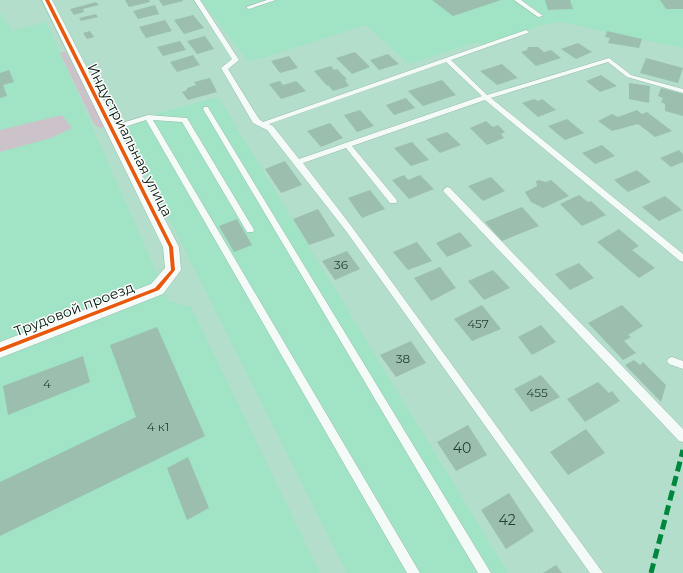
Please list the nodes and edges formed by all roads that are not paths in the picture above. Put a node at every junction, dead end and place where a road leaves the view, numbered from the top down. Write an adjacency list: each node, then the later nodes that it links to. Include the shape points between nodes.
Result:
1 (47, 0): 14 (street, Индустриальная улица)
2 (197, 0): 13 (lane, via 236,60 224,68 256,121)
3 (273, 0): 5 (lane)
4 (517, 0): 6 (lane)
5 (249, 6)
6 (540, 16)
7 (526, 32): 8 (lane)
8 (447, 60): 10 (lane); 13 (lane)
9 (683, 91): 10 (lane, via 629,76 609,60)
10 (486, 97): 15 (lane); 20 (lane)
11 (206, 109): 27 (lane)
12 (148, 117): 14 (lane); 19 (lane, via 184,120); 26 (lane)
13 (263, 124): 16 (lane, via 270,128)
14 (112, 129): 21 (street, Индустриальная улица, via 171,247 173,270)
15 (348, 146): 16 (lane); 18 (lane)
16 (298, 162): 28 (lane)
17 (447, 190): 25 (lane)
18 (393, 201)
19 (250, 230)
20 (683, 259)
21 (157, 290): 22 (street, Трудовой проезд)
22 (0, 350)
23 (672, 361): 24 (lane)
24 (683, 365)
25 (683, 437)
26 (414, 573)
27 (485, 573)
28 (597, 573)

